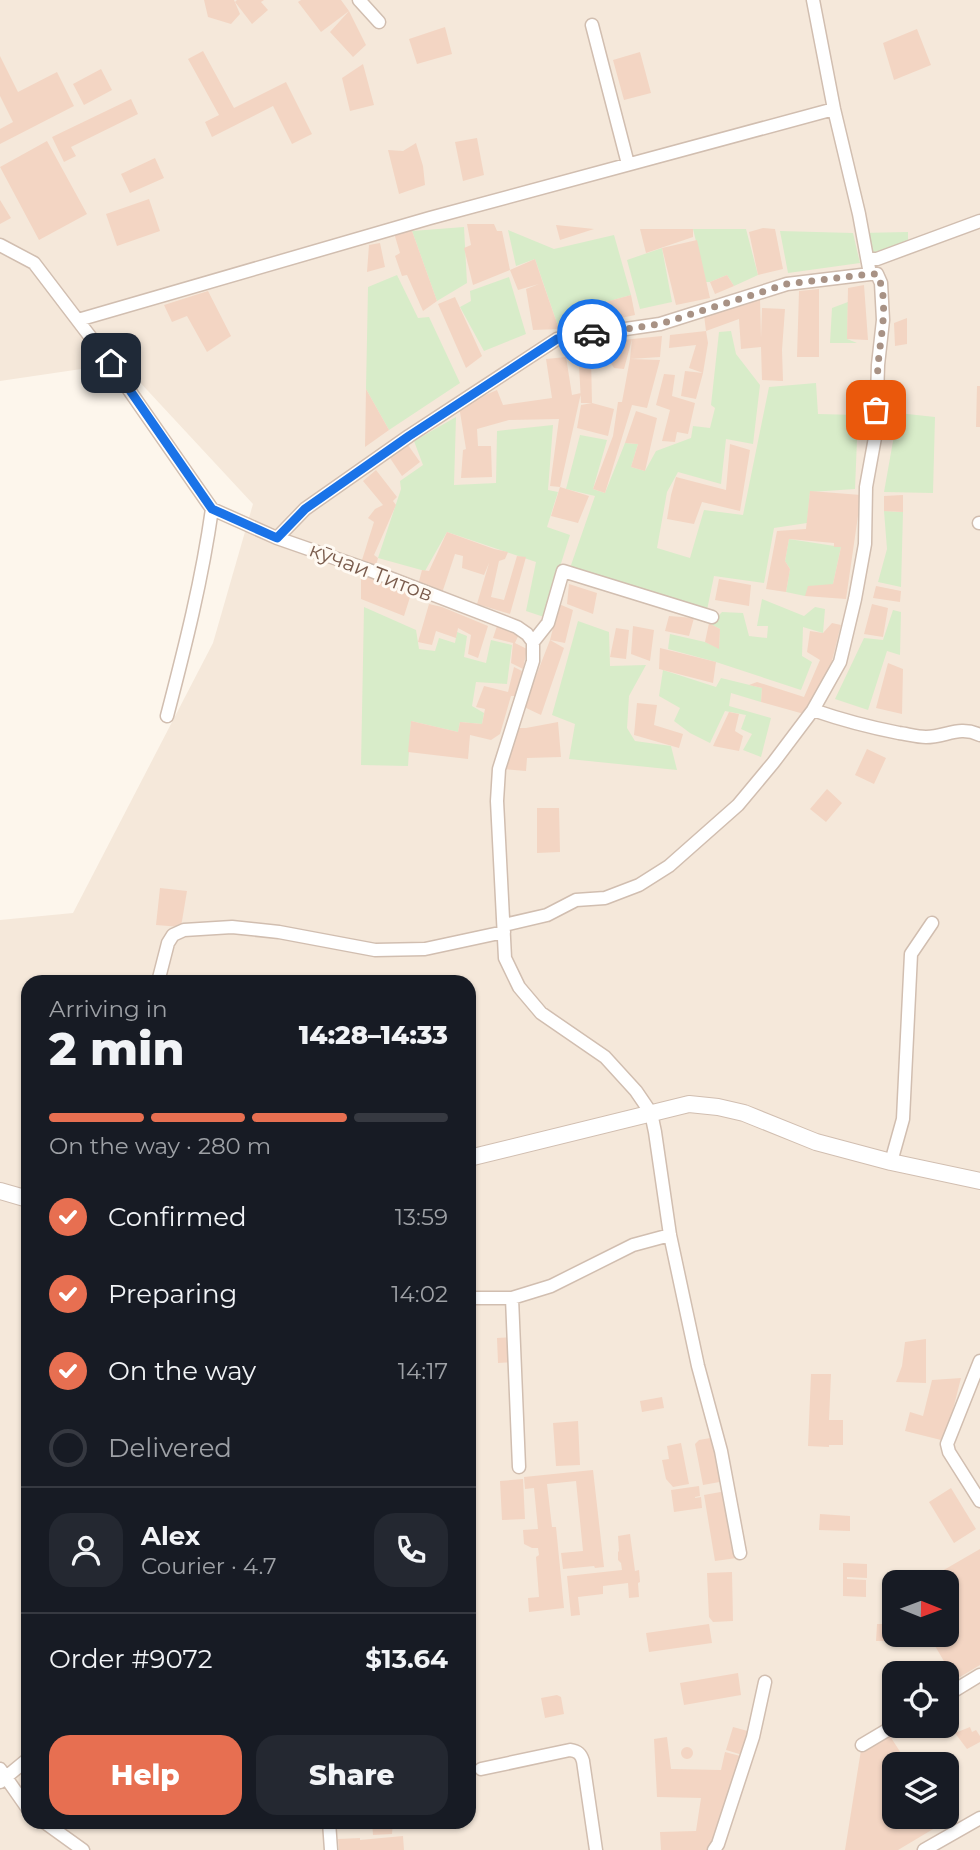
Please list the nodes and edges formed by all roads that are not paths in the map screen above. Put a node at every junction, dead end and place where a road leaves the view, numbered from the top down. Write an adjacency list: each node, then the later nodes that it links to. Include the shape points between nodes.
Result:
1 (359, 0): 3 (street)
2 (815, 1): 5 (street)
3 (379, 22)
4 (592, 25): 6 (street)
5 (834, 109): 6 (street); 9 (street)
6 (628, 164): 11 (street)
7 (980, 221): 9 (street)
8 (0, 245): 11 (street, via 34,263)
9 (868, 259): 10 (street)
10 (870, 274): 13 (street, via 787,284 660,324 557,339 305,509); 16 (street, via 877,274 881,283 883,320 864,544 840,662)
11 (78, 320): 12 (street)
12 (212, 509): 13 (street, кӯчаи Титов); 17 (street, via 193,614)
13 (277, 538): 15 (street, кӯчаи Титов, via 517,627)
14 (712, 617): 15 (street, via 563,571 548,623)
15 (533, 642): 20 (street, via 533,661 499,769)
16 (813, 710): 18 (street, via 862,727 924,737 954,730); 20 (street, via 738,805 668,866 639,886 606,898 576,901)
17 (167, 716)
18 (980, 735)
19 (932, 923): 24 (street, via 911,954 902,1119)
20 (504, 929): 21 (street, via 425,949 375,950 267,930 184,930 168,943); 22 (street, via 505,958 519,987 541,1013 606,1057)
21 (160, 975)
22 (651, 1113): 23 (street); 24 (street, via 689,1104 718,1107 816,1142); 28 (street)
23 (476, 1156)
24 (891, 1162): 25 (street)
25 (980, 1181)
26 (0, 1191): 27 (street)
27 (21, 1197)
28 (670, 1235): 30 (street, via 633,1245 551,1286); 34 (street)
29 (476, 1298): 30 (street)
30 (512, 1298): 32 (street)
31 (980, 1361): 33 (street, via 947,1444)
32 (519, 1467)
33 (980, 1501)
34 (740, 1553)
35 (980, 1675): 37 (street)
36 (765, 1682): 50 (street, via 753,1737)
37 (959, 1688)
38 (882, 1733): 39 (street)
39 (862, 1745)
40 (21, 1764): 42 (street)
41 (481, 1769): 49 (street, via 576,1751 583,1761)
42 (2, 1776): 43 (street)
43 (21, 1799)
44 (980, 1818): 51 (street)
45 (54, 1829): 47 (street)
46 (330, 1829): 48 (street)
47 (83, 1850)
48 (331, 1850)
49 (596, 1850)
50 (714, 1850)
51 (924, 1850)

